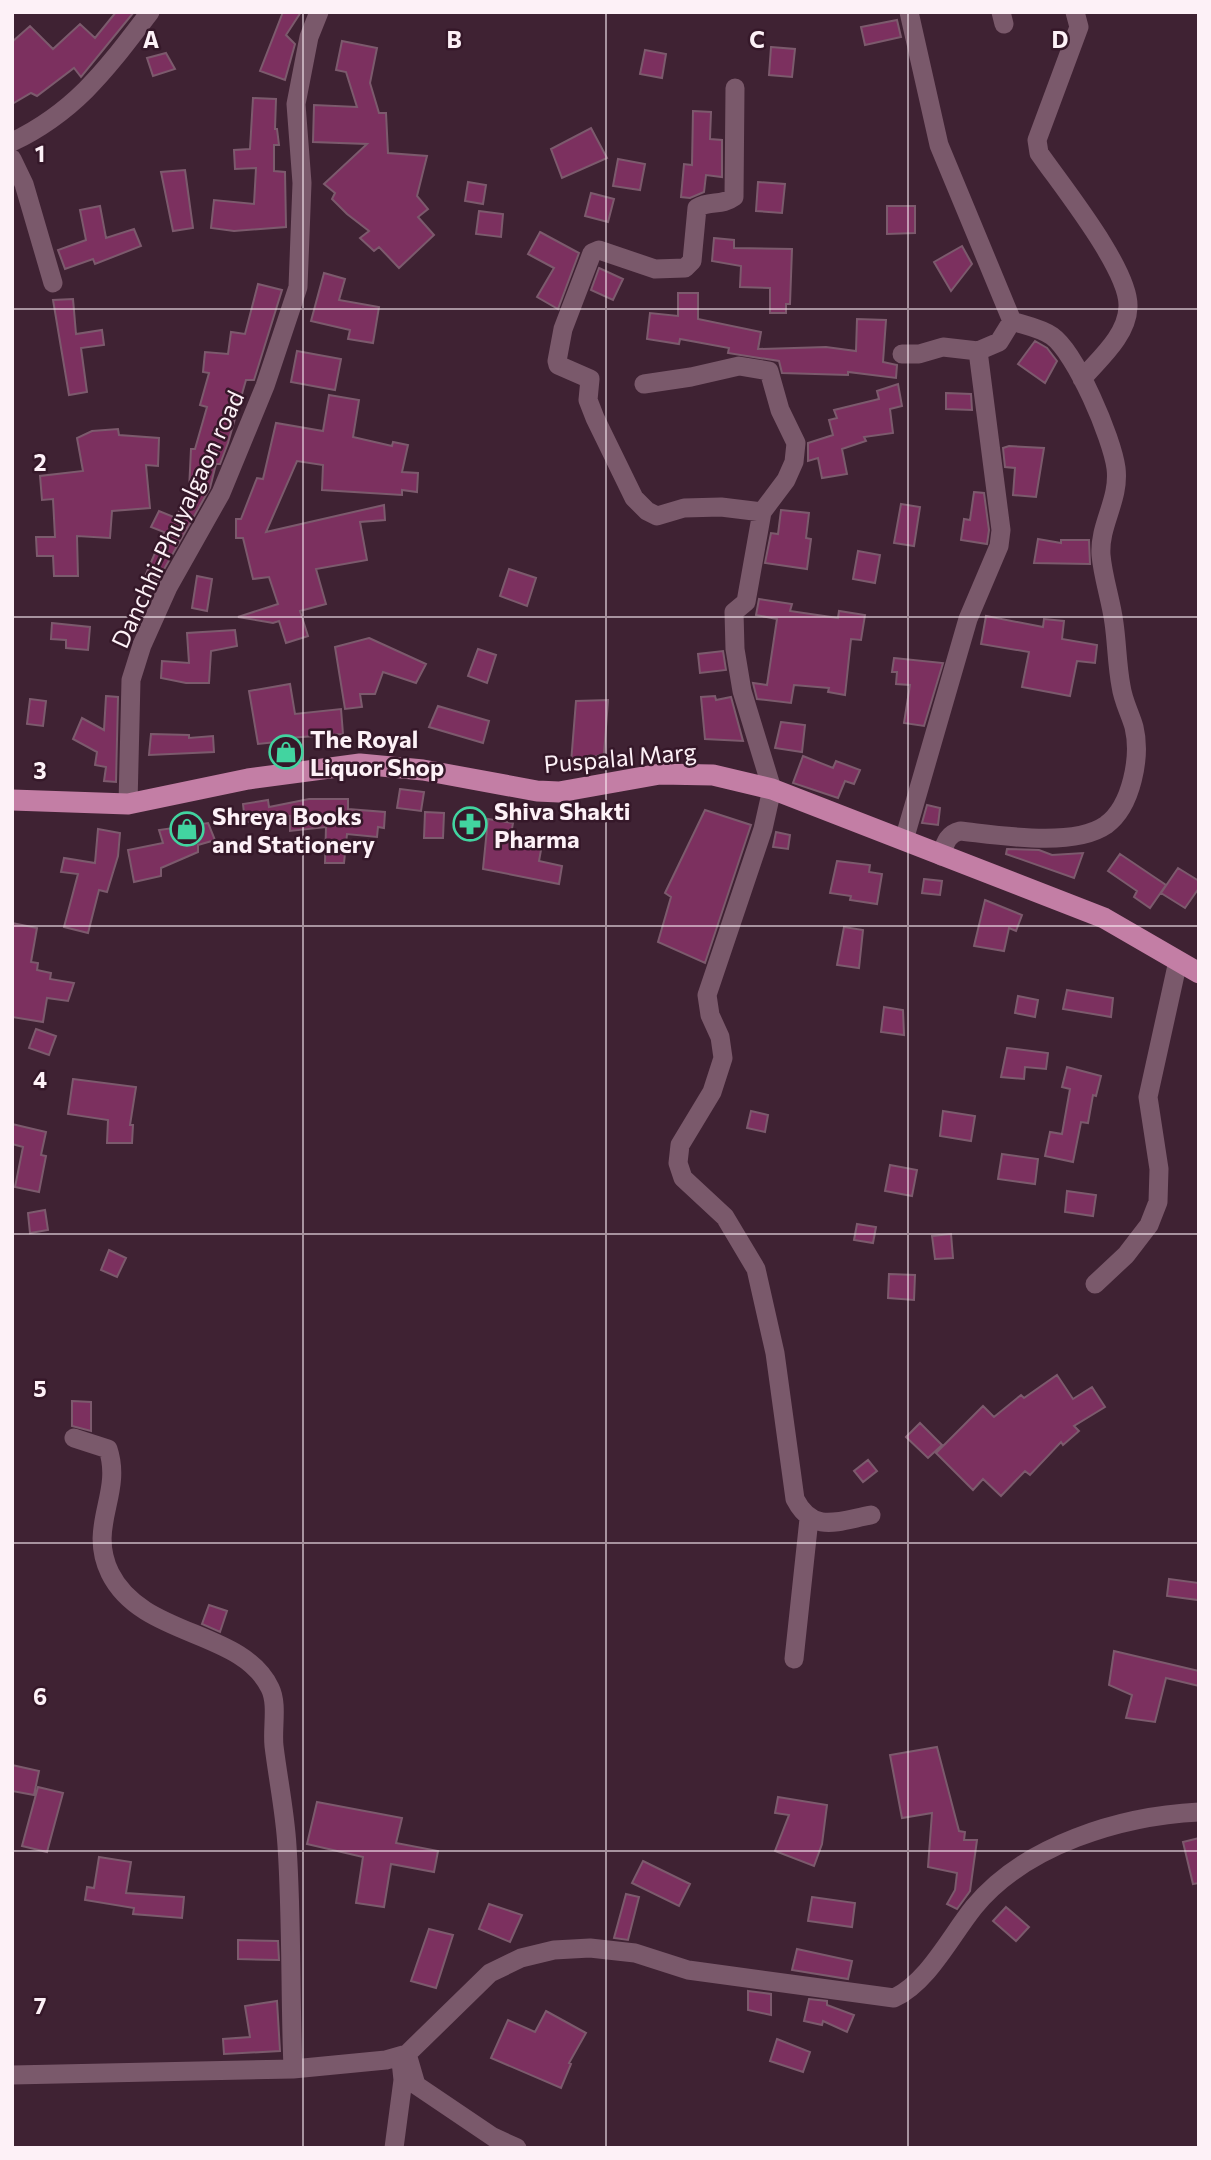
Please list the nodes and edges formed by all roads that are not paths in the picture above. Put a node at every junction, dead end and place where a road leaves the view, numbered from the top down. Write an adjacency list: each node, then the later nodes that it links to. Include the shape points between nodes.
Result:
1 (150, 12): 6 (street, via 78,100)
2 (319, 12): 17 (street, Danchhi-Phuyalgaon road, via 309,37 296,104 302,183 298,287 265,386 221,494 168,587 142,645 131,680)
3 (909, 12): 9 (street, via 939,145)
4 (1075, 12): 12 (street, via 1079,27 1037,140 1039,153 1120,274 1128,307 1119,337)
5 (735, 88): 14 (street, via 734,197 697,208 692,261 684,268 655,269 599,250 592,253 563,329 557,361 590,379 588,400 595,418 635,498 647,511 657,516 684,508)
6 (12, 142)
7 (12, 159): 8 (street)
8 (54, 283)
9 (1012, 321): 10 (street, via 999,342); 12 (street, via 1051,335)
10 (978, 351): 11 (street, via 943,347); 18 (street, via 1001,530 999,546 968,619)
11 (902, 354)
12 (1082, 379): 19 (street, via 1116,468 1114,502 1102,527 1101,556 1123,699 1134,726 1133,773 1118,813 1094,831 1056,838 960,831 946,840)
13 (644, 384): 14 (street, via 739,366 769,371 796,443 786,480)
14 (762, 512): 15 (street, via 746,601 734,612 735,649 742,691)
15 (772, 789): 17 (main road, Puspalal Marg, via 735,778 691,773 559,792 537,791 360,764 248,779); 18 (main road, Puspalal Marg); 25 (street, via 707,995 723,1049 722,1068 680,1145 677,1163 684,1178 725,1217 756,1269 775,1353 795,1499)
16 (12, 800): 17 (main road, Puspalal Marg)
17 (128, 804)
18 (904, 840): 19 (main road, Puspalal Marg)
19 (941, 856): 20 (main road, Puspalal Marg, via 1104,918)
20 (1178, 961): 21 (main road, Puspalal Marg); 22 (street, via 1148,1097 1160,1177 1158,1202 1149,1225 1126,1255)
21 (1199, 973)
22 (1095, 1284)
23 (74, 1438): 29 (street, via 108,1449 113,1462 100,1542 120,1589 181,1631 234,1650 251,1662 272,1692 272,1736 287,1847)
24 (871, 1515): 25 (street, via 828,1522)
25 (809, 1519): 26 (street)
26 (794, 1659)
27 (1198, 1807): 28 (street, via 1110,1827 1015,1867 976,1905 910,1990 894,1998 688,1970 635,1953 554,1950 521,1958 490,1973)
28 (404, 2055): 29 (street); 31 (street); 32 (street, via 416,2085)
29 (293, 2069): 30 (street)
30 (12, 2076)
31 (394, 2148)
32 (517, 2148)

